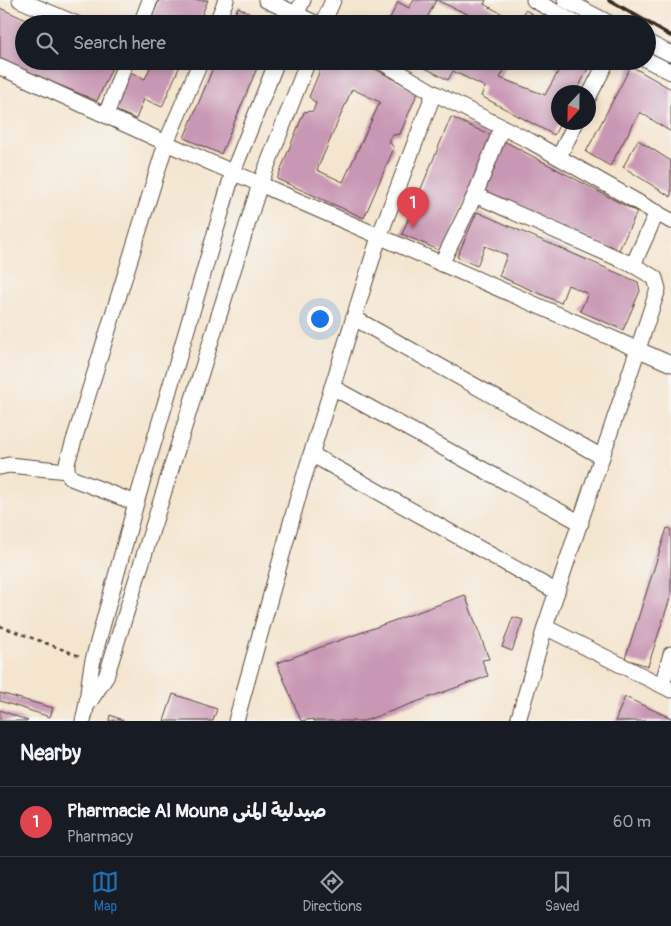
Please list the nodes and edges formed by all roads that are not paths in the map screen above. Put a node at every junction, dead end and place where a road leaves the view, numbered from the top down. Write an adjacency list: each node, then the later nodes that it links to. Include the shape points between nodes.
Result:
1 (20, 0): 9 (street)
2 (150, 0): 10 (street)
3 (226, 0): 11 (street)
4 (266, 0): 8 (street)
5 (334, 0): 12 (street)
6 (534, 0): 13 (street)
7 (565, 0): 14 (street)
8 (297, 12)
9 (56, 15)
10 (144, 15)
11 (220, 15)
12 (327, 15)
13 (561, 15)
14 (594, 15)
15 (656, 46): 16 (street)
16 (671, 54)
17 (656, 64): 25 (street)
18 (0, 67): 28 (street)
19 (123, 70): 28 (street)
20 (197, 70): 31 (street)
21 (273, 70): 33 (street)
22 (304, 70): 34 (street)
23 (395, 70): 27 (street)
24 (603, 70): 26 (street)
25 (671, 72)
26 (595, 85)
27 (434, 93): 29 (street); 38 (street)
28 (106, 115): 31 (street)
29 (502, 127): 32 (street); 35 (street)
30 (572, 130): 32 (street)
31 (166, 143): 33 (street); 48 (street)
32 (558, 157): 36 (street)
33 (232, 172): 34 (street); 49 (street)
34 (260, 184): 38 (street); 55 (street, via 106,677)
35 (475, 195): 39 (street); 40 (street)
36 (657, 212): 37 (street); 40 (street)
37 (671, 222)
38 (379, 237): 39 (street); 41 (street)
39 (442, 264): 42 (street)
40 (633, 265): 42 (street, via 655,278 658,289)
41 (354, 318): 44 (street); 46 (street)
42 (637, 348): 43 (street); 46 (street)
43 (671, 364)
44 (332, 387): 45 (street); 50 (street)
45 (312, 454): 51 (street); 57 (street)
46 (602, 457): 50 (street)
47 (0, 467): 48 (street, via 9,465)
48 (66, 471): 49 (street, via 78,482)
49 (136, 503): 55 (street, via 93,660 88,681)
50 (581, 524): 51 (street)
51 (557, 592): 52 (street)
52 (545, 627): 54 (street); 58 (street)
53 (671, 654): 54 (street)
54 (667, 687)
55 (88, 704): 56 (street)
56 (83, 721)
57 (236, 721)
58 (518, 721)

